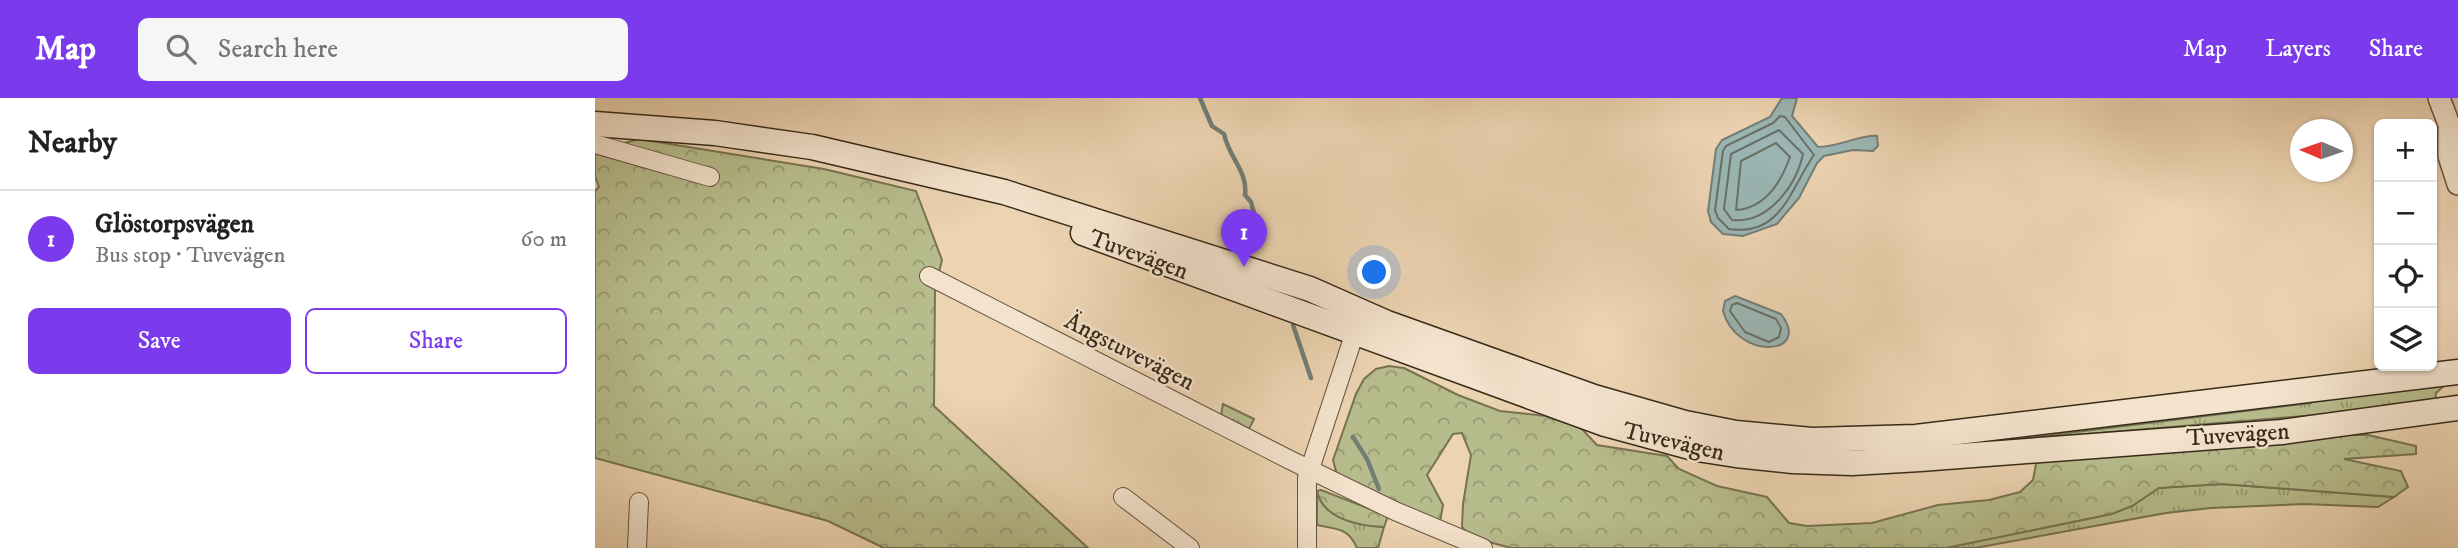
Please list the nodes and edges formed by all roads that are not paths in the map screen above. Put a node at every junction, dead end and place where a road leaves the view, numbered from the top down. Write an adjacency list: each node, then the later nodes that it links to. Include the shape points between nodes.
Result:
1 (2439, 98): 3 (street)
2 (595, 124): 8 (main road, Tuvevägen, via 812,146 932,176)
3 (2453, 137): 6 (street, via 2449,156)
4 (595, 144): 5 (street)
5 (710, 177)
6 (2458, 184)
7 (929, 276): 11 (street, Ängstuvevägen)
8 (1358, 323): 9 (main road, Tuvevägen, via 1635,411 1736,433 1812,440 1916,437); 10 (main road, Tuvevägen, via 1605,424 1697,449 1793,461 1920,459 2282,432); 11 (street)
9 (2458, 372)
10 (2458, 408)
11 (1309, 469): 16 (street); 17 (street, Ängstuvevägen)
12 (1123, 497): 15 (street)
13 (639, 502): 14 (street)
14 (636, 548)
15 (1190, 548)
16 (1307, 548)
17 (1483, 548)

